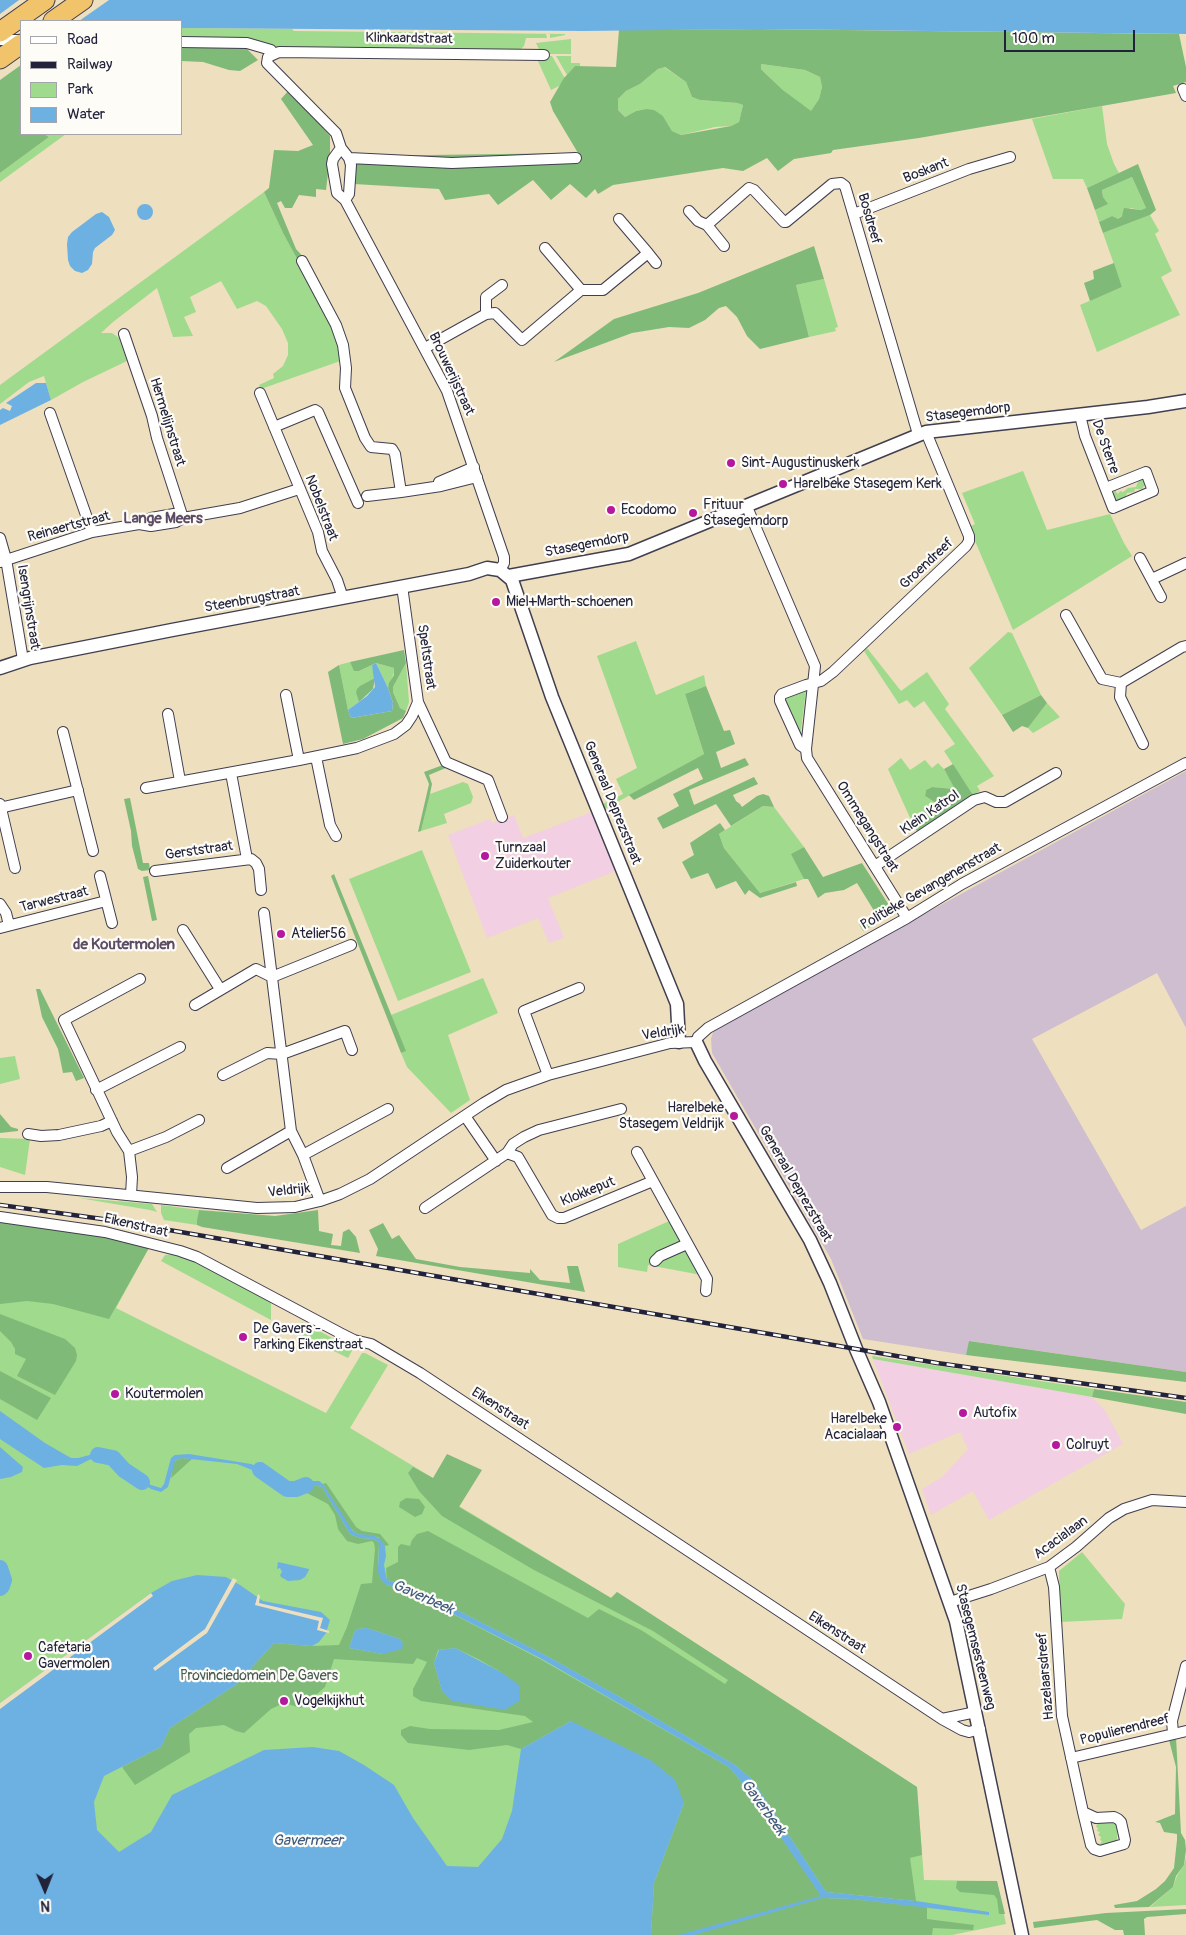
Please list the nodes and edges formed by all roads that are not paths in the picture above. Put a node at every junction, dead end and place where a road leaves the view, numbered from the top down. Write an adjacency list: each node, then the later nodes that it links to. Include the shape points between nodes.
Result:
1 (44, 0): 4 (highway)
2 (83, 0): 3 (highway)
3 (54, 20)
4 (0, 32)
5 (0, 40): 6 (street)
6 (20, 42)
7 (182, 42): 9 (street, via 247,43 271,50)
8 (20, 43): 11 (highway)
9 (273, 54): 10 (street, Klinkaardstraat); 12 (street, via 267,63 332,127)
10 (544, 55)
11 (0, 59)
12 (341, 148): 14 (street); 16 (street, Brouwerijstraat, via 332,164)
13 (1010, 157): 20 (street, Boskant, via 961,172)
14 (349, 158): 15 (street, via 461,163); 17 (street)
15 (576, 158)
16 (335, 184): 17 (street); 18 (street, Brouwerijstraat, via 337,193)
17 (350, 186): 18 (street)
18 (345, 200): 32 (street, Brouwerijstraat)
19 (689, 211): 22 (street)
20 (854, 214): 22 (street, Bosdreef, via 845,186 841,183 832,184 786,222 749,188); 38 (street, Bosdreef)
21 (619, 218): 25 (street)
22 (707, 225): 23 (street)
23 (724, 246)
24 (545, 248): 29 (street)
25 (648, 253): 27 (street); 29 (street, via 603,290)
26 (302, 261): 42 (street, via 341,338 346,368 345,388 365,438 371,447 392,449)
27 (656, 263)
28 (502, 285): 30 (street, via 486,297)
29 (581, 290): 30 (street, via 522,340 494,313)
30 (486, 314): 32 (street)
31 (124, 334): 46 (street, Hermelijnstraat)
32 (425, 348): 39 (street, Brouwerijstraat, via 447,391)
33 (260, 393): 37 (street, Nobelstraat)
34 (1186, 401): 36 (street, Stasegemdorp)
35 (50, 413): 47 (street)
36 (1080, 415): 38 (street, Stasegemdorp); 40 (street, De Sterre)
37 (274, 427): 41 (street, Nobelstraat); 44 (street, via 314,410 318,412)
38 (922, 433): 45 (street, Stasegemdorp); 61 (street, Groendreef, via 969,536 966,546 833,672)
39 (475, 472): 42 (street); 52 (street, Brouwerijstraat, via 504,557)
40 (1106, 488): 40 (street, De Sterre, via 1146,472 1153,491 1113,508)
41 (299, 489): 46 (street, Reinaertstraat, via 240,508); 56 (street, Nobelstraat)
42 (400, 492): 43 (street)
43 (367, 496)
44 (358, 504)
45 (746, 507): 52 (street, Stasegemdorp, via 623,556); 61 (street, Ommegangstraat, via 815,666)
46 (183, 518): 47 (street, Reinaertstraat, via 166,515 139,524)
47 (92, 532): 50 (street, Reinaertstraat)
48 (0, 538): 50 (street, Isengrijnstraat)
49 (1140, 558): 53 (street)
50 (3, 560): 59 (street, Isengrijnstraat)
51 (1186, 563): 53 (street)
52 (504, 573): 54 (street, Steenbrugstraat, via 487,568); 100 (street, Generaal Deprezstraat, via 520,603 552,696 677,1004)
53 (1152, 579): 55 (street)
54 (402, 586): 56 (street, Steenbrugstraat); 64 (street, Speltstraat)
55 (1161, 597)
56 (342, 598): 59 (street, Steenbrugstraat)
57 (1066, 615): 62 (street, via 1102,679)
58 (1186, 646): 62 (street)
59 (22, 660): 60 (street, Steenbrugstraat)
60 (0, 668)
61 (813, 683): 68 (street, Ommegangstraat); 68 (street, Ommegangstraat, via 780,697 800,745)
62 (1121, 683): 67 (street, via 1120,697)
63 (286, 695): 70 (street)
64 (418, 702): 69 (street, via 406,725 394,734 357,748); 78 (street, Speltstraat, via 446,762 488,780)
65 (168, 714): 74 (street)
66 (63, 732): 76 (street)
67 (1143, 744)
68 (806, 749): 82 (street, Ommegangstraat, via 807,758)
69 (316, 757): 70 (street); 79 (street, via 330,825)
70 (298, 760): 72 (street)
71 (1186, 763): 90 (street, Politieke Gevangenenstraat, via 962,884)
72 (231, 773): 74 (street); 81 (street, Gerststraat)
73 (1056, 773): 82 (street, Klein Katrol, via 1005,802 986,797 974,800)
74 (180, 781): 75 (street)
75 (146, 788)
76 (78, 790): 77 (street); 80 (street)
77 (0, 807): 83 (street)
78 (502, 817)
79 (336, 836)
80 (93, 850)
81 (247, 859): 84 (street, Gerststraat); 86 (street, Gerststraat, via 256,863)
82 (875, 866): 90 (street, Ommegangstraat)
83 (15, 868)
84 (155, 871)
85 (100, 876): 87 (street, Tarwestraat)
86 (261, 890)
87 (106, 902): 91 (street, Tarwestraat); 92 (street, Tarwestraat)
88 (0, 904): 92 (street, Tarwestraat, via 6,913)
89 (264, 913): 95 (street)
90 (907, 918): 101 (street, Politieke Gevangenenstraat, via 708,1028)
91 (112, 923)
92 (4, 926)
93 (183, 930): 98 (street)
94 (351, 945): 95 (street)
95 (272, 977): 98 (street, via 256,969); 104 (street)
96 (140, 979): 107 (street, via 64,1020)
97 (580, 988): 106 (street, via 524,1012)
98 (220, 989): 99 (street)
99 (195, 1005)
100 (680, 1042): 101 (street, Veldrijk); 106 (street, Veldrijk)
101 (696, 1042): 130 (street, Generaal Deprezstraat, via 810,1240)
102 (180, 1047): 107 (street)
103 (352, 1050): 104 (street, via 345,1032)
104 (282, 1054): 105 (street, via 267,1053); 113 (street)
105 (223, 1075)
106 (548, 1075): 110 (street, Veldrijk, via 506,1090)
107 (96, 1090): 112 (street)
108 (388, 1109): 118 (street)
109 (621, 1109): 117 (street, via 539,1130 514,1144)
110 (464, 1116): 119 (street); 124 (street, Veldrijk, via 370,1179)
111 (199, 1120): 115 (street)
112 (112, 1121): 114 (street, via 59,1135); 115 (street)
113 (291, 1131): 118 (street); 120 (street)
114 (28, 1134)
115 (128, 1151): 123 (street)
116 (637, 1152): 121 (street)
117 (507, 1153): 119 (street); 121 (street, Klokkeput, via 518,1157 552,1215 558,1218)
118 (303, 1155): 124 (street)
119 (496, 1161): 125 (street)
120 (227, 1168)
121 (652, 1180): 127 (street)
122 (0, 1187): 123 (street, Veldrijk, via 47,1187)
123 (131, 1195): 124 (street, Veldrijk, via 257,1208 295,1207)
124 (320, 1201)
125 (425, 1208)
126 (0, 1217): 136 (street, Eikenstraat, via 105,1232 180,1251 354,1340 371,1344 426,1377)
127 (687, 1244): 128 (street); 129 (street, via 707,1279)
128 (655, 1261)
129 (706, 1291)
130 (855, 1347): 133 (street, Stasegemsesteenweg, via 879,1402)
131 (1186, 1502): 132 (street, Acacialaan, via 1152,1500 1124,1509)
132 (1048, 1567): 133 (street, Acacialaan); 140 (street, Hazelaarsdreef, via 1054,1587 1060,1704)
133 (950, 1602): 135 (street, Stasegemsesteenweg)
134 (1186, 1666): 139 (street, via 1172,1721)
135 (976, 1712): 136 (street); 137 (street, Stasegemsesteenweg)
136 (942, 1719): 137 (street, Eikenstraat, via 968,1732)
137 (980, 1729): 142 (street, Stasegemsesteenweg)
138 (1186, 1730): 139 (street, Populierendreef)
139 (1174, 1733): 140 (street, Populierendreef)
140 (1071, 1758): 141 (street, Hazelaarsdreef)
141 (1083, 1812): 141 (street, Hazelaarsdreef, via 1094,1849 1100,1851 1124,1844 1126,1840 1118,1819 1096,1818)
142 (1022, 1935)

